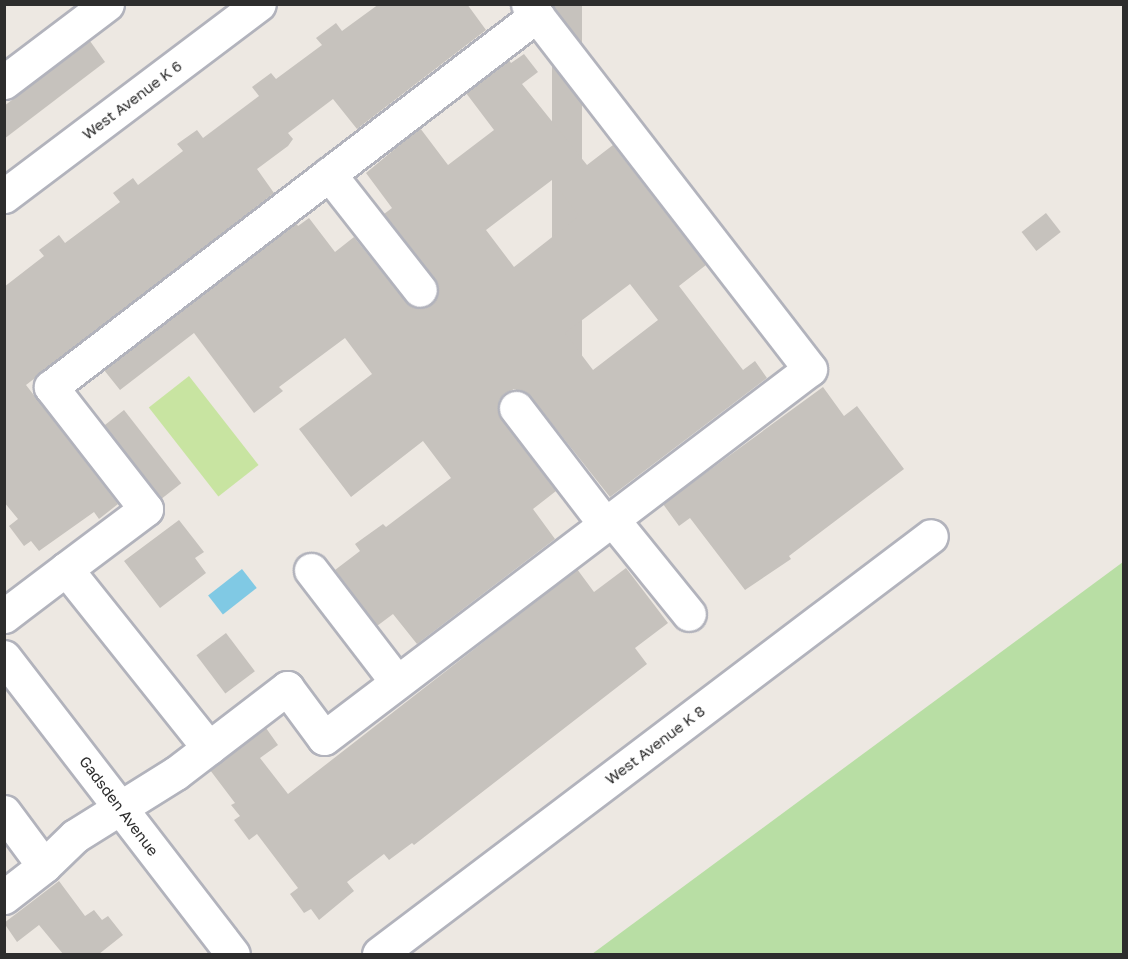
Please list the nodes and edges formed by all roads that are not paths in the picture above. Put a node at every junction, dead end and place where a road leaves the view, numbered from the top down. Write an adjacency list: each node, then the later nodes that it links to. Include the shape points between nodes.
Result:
1 (107, 4): 4 (street)
2 (259, 4): 6 (street, West Avenue K 6)
3 (532, 10): 5 (street); 9 (street, via 810,369)
4 (4, 82)
5 (329, 174): 7 (street); 11 (street, via 51,387 146,509)
6 (4, 196)
7 (420, 290)
8 (516, 408): 9 (street)
9 (609, 521): 13 (street); 16 (street)
10 (930, 536): 23 (street, West Avenue K 8)
11 (66, 569): 14 (street); 17 (street)
12 (311, 570): 16 (street)
13 (689, 614)
14 (4, 616)
15 (4, 657): 18 (street, Gadsden Avenue)
16 (397, 682): 17 (street, via 324,738 287,688)
17 (209, 748): 18 (street)
18 (120, 808): 20 (street, via 75,836); 22 (street, Gadsden Avenue)
19 (4, 812): 20 (street)
20 (45, 866): 21 (street)
21 (4, 897)
22 (233, 954)
23 (379, 954)

